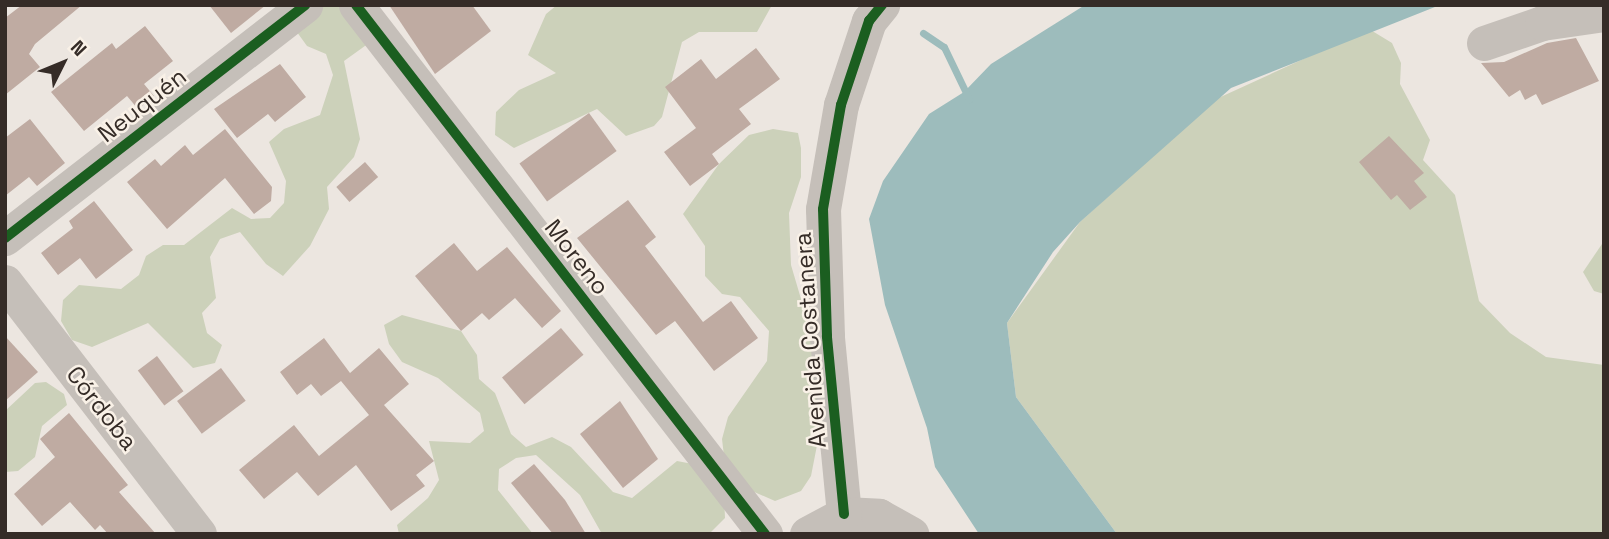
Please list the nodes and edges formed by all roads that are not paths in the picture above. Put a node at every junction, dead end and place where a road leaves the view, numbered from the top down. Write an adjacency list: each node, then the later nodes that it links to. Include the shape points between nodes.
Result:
1 (305, 5): 6 (street, Neuquén)
2 (356, 5): 10 (street, Moreno)
3 (882, 5): 8 (street, Avenida Costanera, via 869,21 841,105 823,209 827,336)
4 (1604, 14): 5 (street, via 1542,23)
5 (1484, 44)
6 (5, 238)
7 (5, 282): 9 (street, Córdoba)
8 (844, 514): 11 (street); 12 (street, via 879,516)
9 (199, 534)
10 (765, 534)
11 (807, 534)
12 (911, 534)

